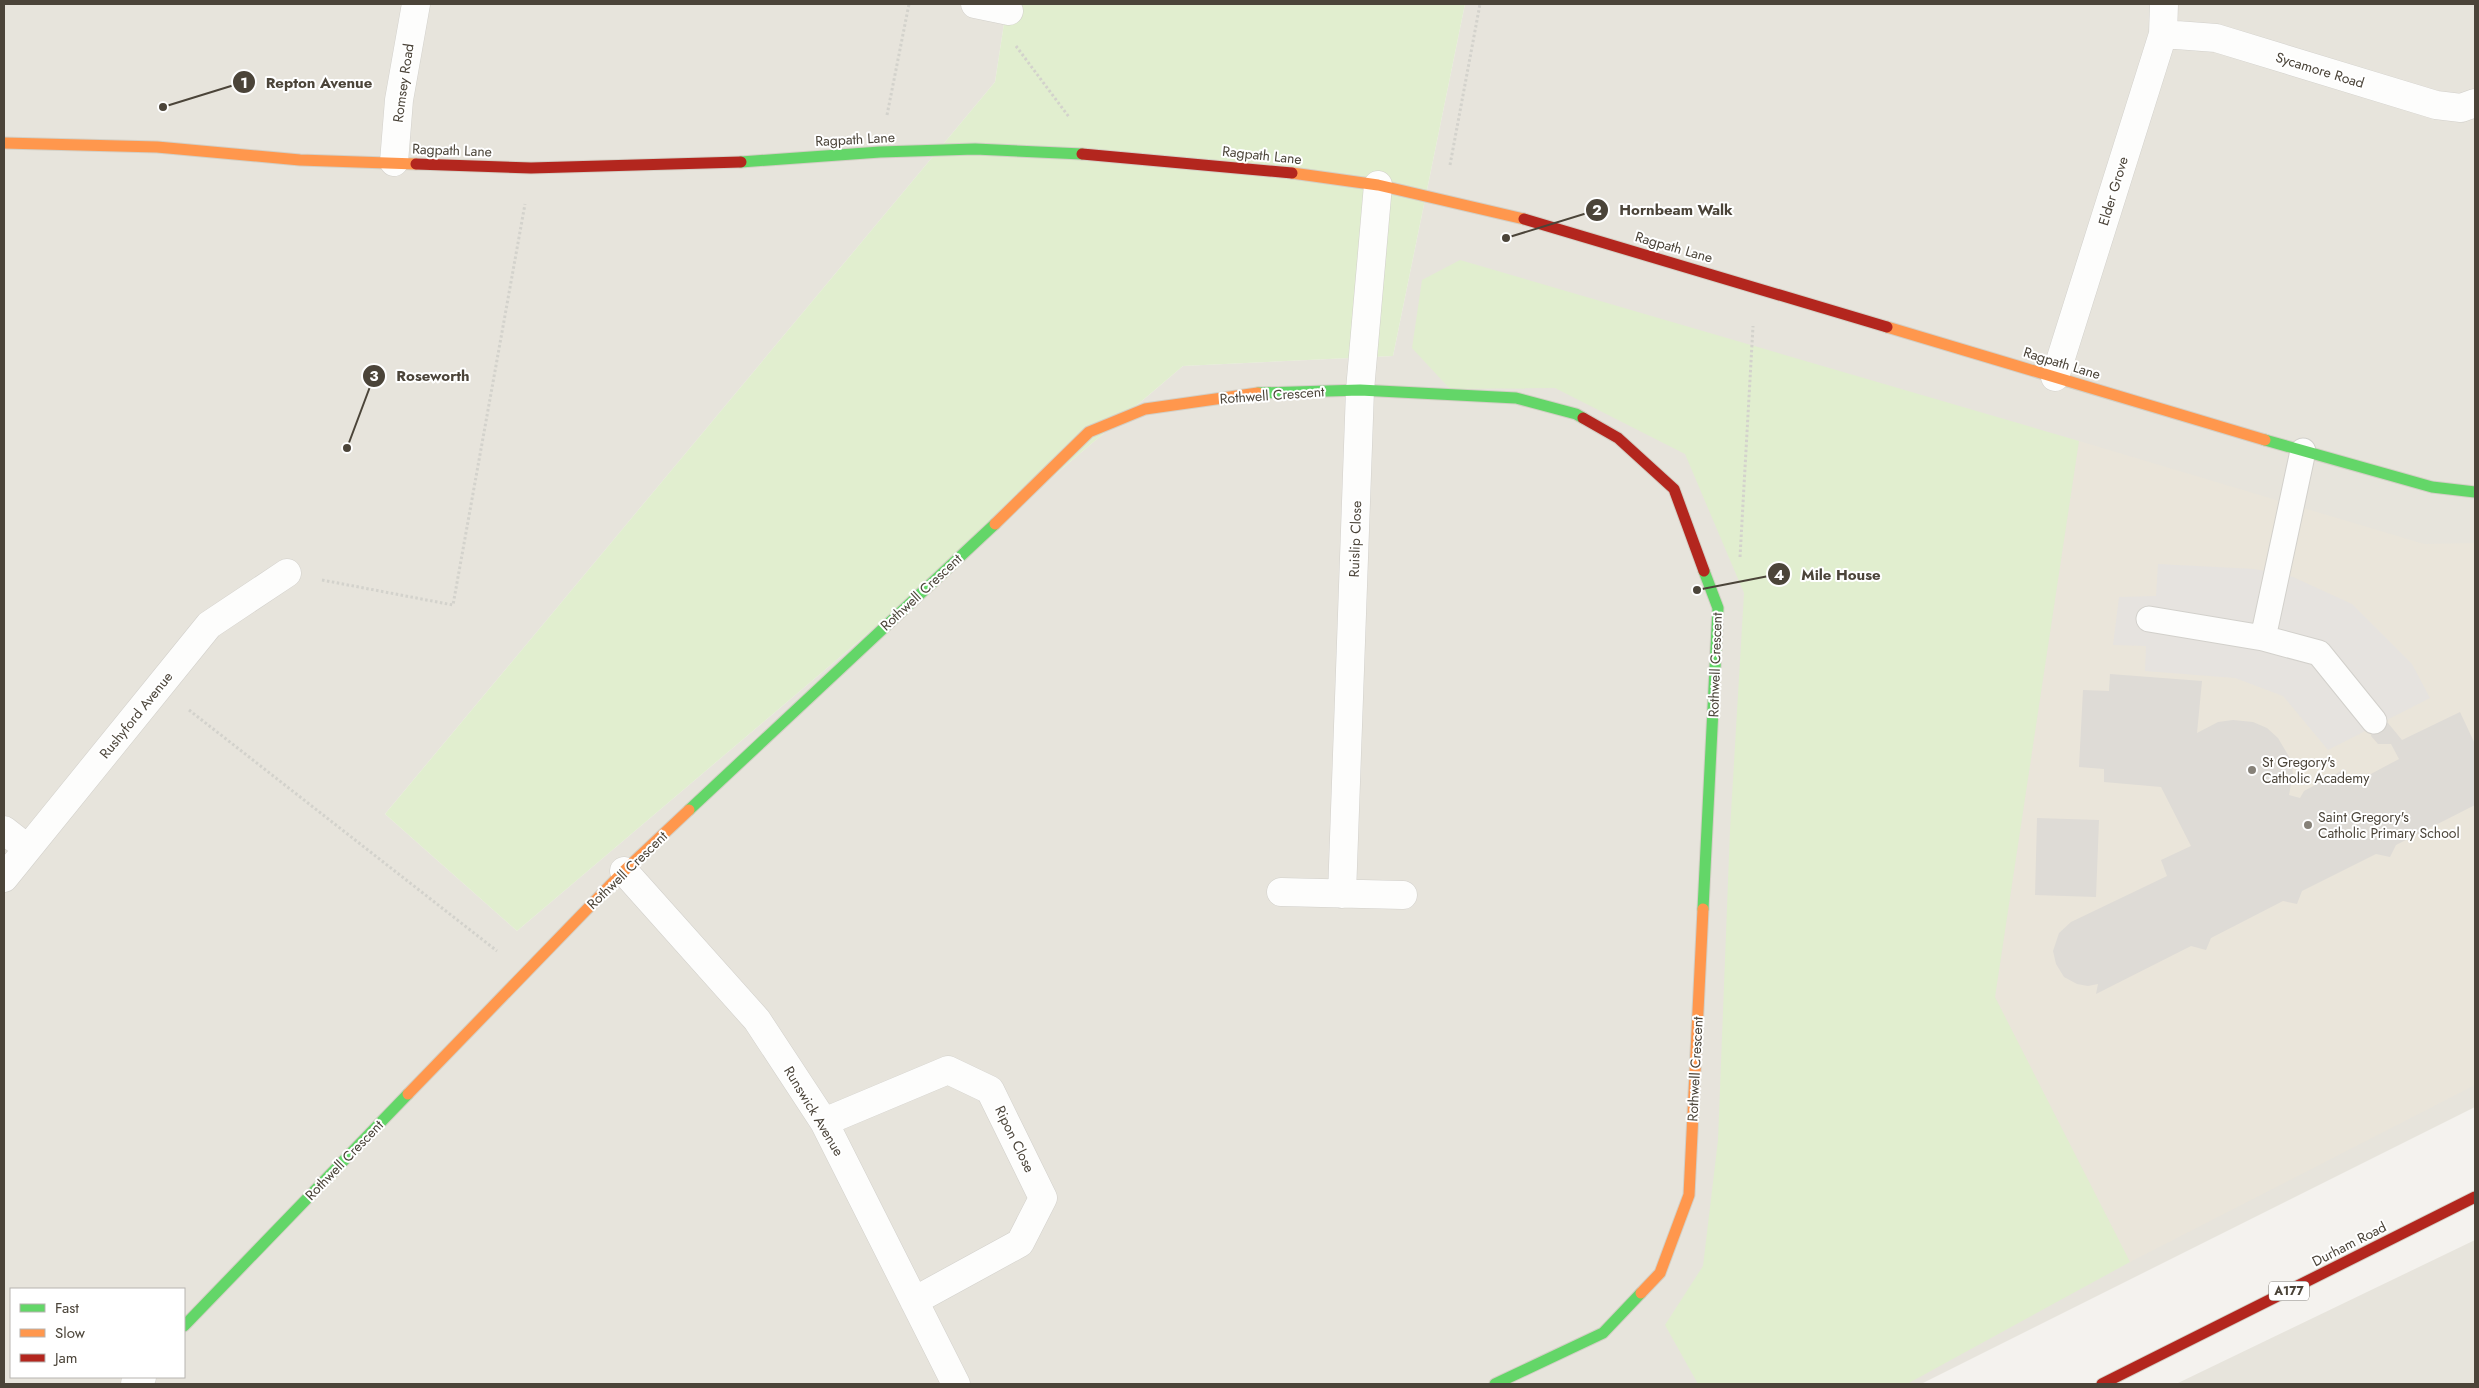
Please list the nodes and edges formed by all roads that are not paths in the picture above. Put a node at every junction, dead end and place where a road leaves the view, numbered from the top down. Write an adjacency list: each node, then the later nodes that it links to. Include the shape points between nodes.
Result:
1 (416, 4): 8 (street, Romsey Road, via 399,100)
2 (975, 4): 4 (street)
3 (2164, 4): 5 (street, Elder Grove)
4 (1009, 12)
5 (2163, 34): 6 (street, Sycamore Road, via 2216,38 2436,105 2462,108); 10 (street, Elder Grove)
6 (2475, 102)
7 (4, 143): 8 (street, Ragpath Lane, via 148,146 300,160)
8 (394, 162): 9 (street, Ragpath Lane, via 531,168 725,163 975,149 1096,155 1272,170)
9 (1378, 186): 10 (street, Ragpath Lane, via 1514,216); 11 (street, Ruislip Close)
10 (2055, 376): 12 (street, Ragpath Lane)
11 (1360, 390): 20 (street, Rothwell Crescent, via 1243,394 1145,409 1089,432); 23 (street, Ruislip Close); 30 (street, Rothwell Crescent, via 1516,398 1576,414 1618,438 1674,489 1718,608 1689,1195 1660,1274 1603,1333)
12 (2303, 452): 13 (street, Ragpath Lane, via 2432,486); 16 (lane)
13 (2475, 492)
14 (286, 573): 19 (street, Rushyford Avenue, via 209,626)
15 (2149, 619): 16 (lane)
16 (2263, 638): 17 (lane, via 2319,653)
17 (2374, 721)
18 (4, 830): 19 (street)
19 (27, 848): 21 (street, Rushyford Avenue)
20 (624, 871): 25 (street, Runswick Avenue, via 757,1020); 28 (street, Rothwell Crescent)
21 (4, 878)
22 (1281, 892): 23 (street)
23 (1342, 894): 24 (street)
24 (1403, 895)
25 (824, 1122): 27 (street, Runswick Avenue); 27 (street, Ripon Close, via 948,1070 990,1090 1043,1198 1020,1243)
26 (2475, 1197): 31 (street, Durham Road / A177)
27 (914, 1301): 29 (street, Runswick Avenue)
28 (185, 1325)
29 (956, 1384)
30 (1495, 1384)
31 (2102, 1384)

